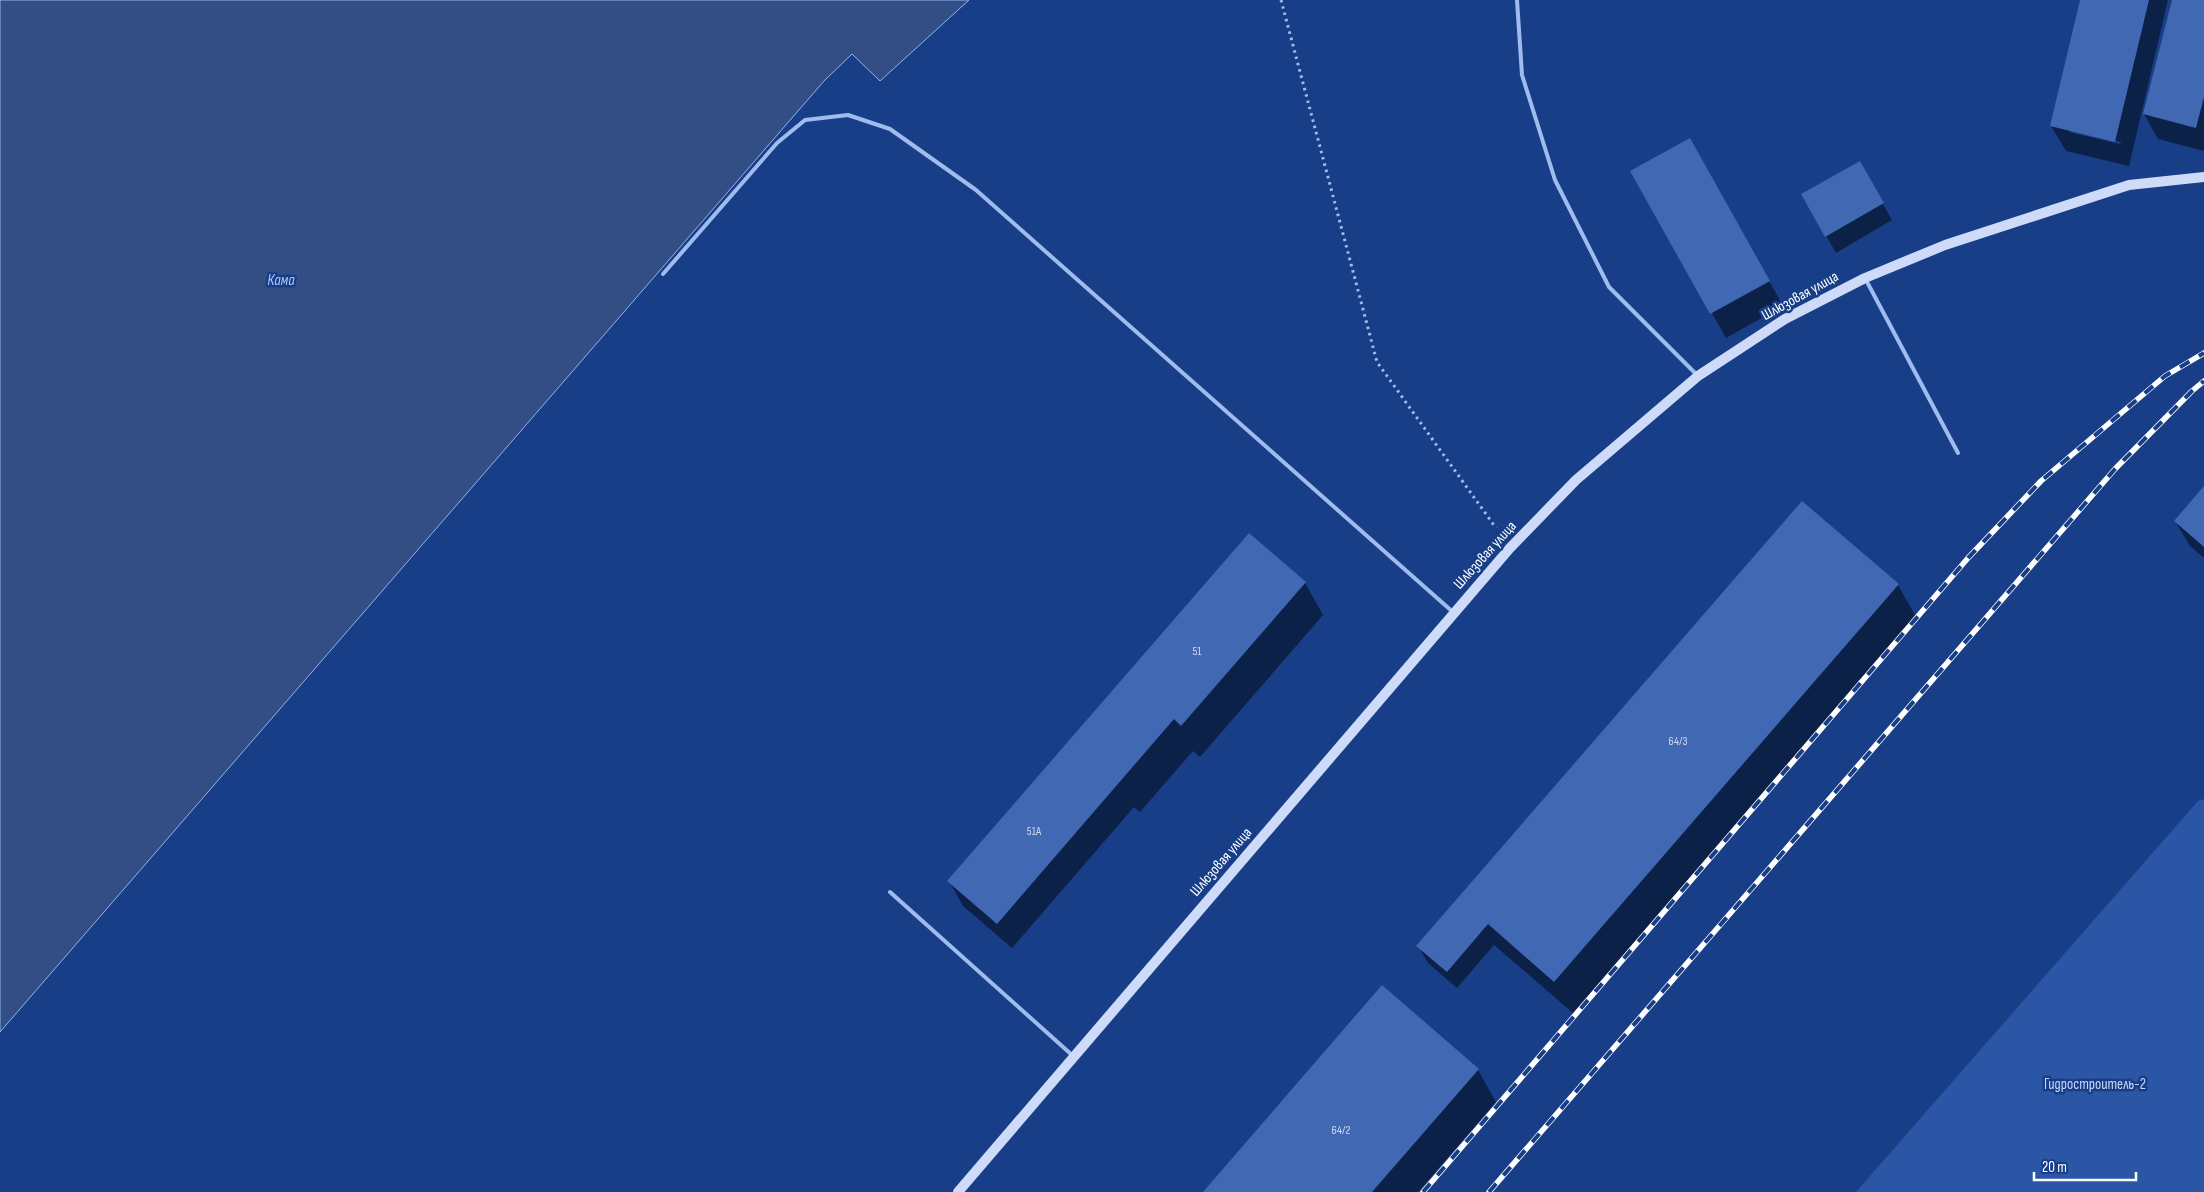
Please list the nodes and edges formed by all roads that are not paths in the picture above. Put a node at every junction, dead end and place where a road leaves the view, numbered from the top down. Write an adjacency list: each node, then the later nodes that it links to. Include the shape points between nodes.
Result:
1 (1517, 0): 5 (lane, via 1522,75 1555,180 1610,287)
2 (2204, 177): 4 (street, Шлюзовая улица, via 2129,185 1945,245)
3 (663, 274): 7 (lane, via 777,142 805,120 848,115 890,129 976,190)
4 (1865, 278): 5 (street, Шлюзовая улица, via 1785,319); 6 (lane)
5 (1698, 376): 7 (street, Шлюзовая улица, via 1576,480 1510,548)
6 (1958, 452)
7 (1454, 613): 9 (street, Шлюзовая улица)
8 (890, 892): 9 (lane)
9 (1074, 1057): 10 (street, Шлюзовая улица)
10 (958, 1192)

